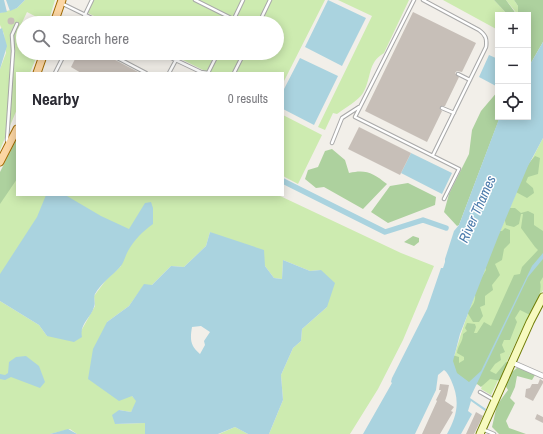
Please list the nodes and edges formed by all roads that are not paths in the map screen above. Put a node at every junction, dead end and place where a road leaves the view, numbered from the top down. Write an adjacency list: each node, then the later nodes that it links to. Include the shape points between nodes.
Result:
1 (92, 0): 8 (lane)
2 (194, 0): 10 (lane)
3 (243, 0): 11 (lane)
4 (270, 0): 12 (lane)
5 (414, 0): 29 (lane)
6 (423, 0): 28 (lane, via 484,33 486,47)
7 (61, 1): 8 (lane); 9 (main road)
8 (85, 15)
9 (56, 16)
10 (226, 16)
11 (236, 16)
12 (262, 16)
13 (16, 24): 34 (lane, via 12,35 7,140)
14 (42, 60): 20 (main road)
15 (62, 60): 21 (lane)
16 (122, 60): 22 (lane)
17 (176, 60): 23 (lane); 24 (lane)
18 (214, 60): 25 (lane)
19 (240, 60): 26 (lane)
20 (37, 72)
21 (56, 72)
22 (144, 72)
23 (170, 72)
24 (206, 72)
25 (208, 72)
26 (234, 72)
27 (458, 74): 28 (lane)
28 (470, 80): 31 (lane)
29 (361, 106): 33 (lane, via 342,118); 35 (lane, via 355,117)
30 (442, 108): 31 (lane)
31 (454, 113): 35 (lane)
32 (16, 131): 34 (main road)
33 (332, 143)
34 (9, 146): 36 (main road)
35 (433, 155): 37 (lane, via 459,169)
36 (0, 162)
37 (444, 199)
38 (543, 298): 39 (street)
39 (511, 362): 40 (street); 42 (street)
40 (543, 376)
41 (480, 392): 42 (lane)
42 (495, 400): 43 (street)
43 (481, 432): 44 (lane)
44 (494, 434)

